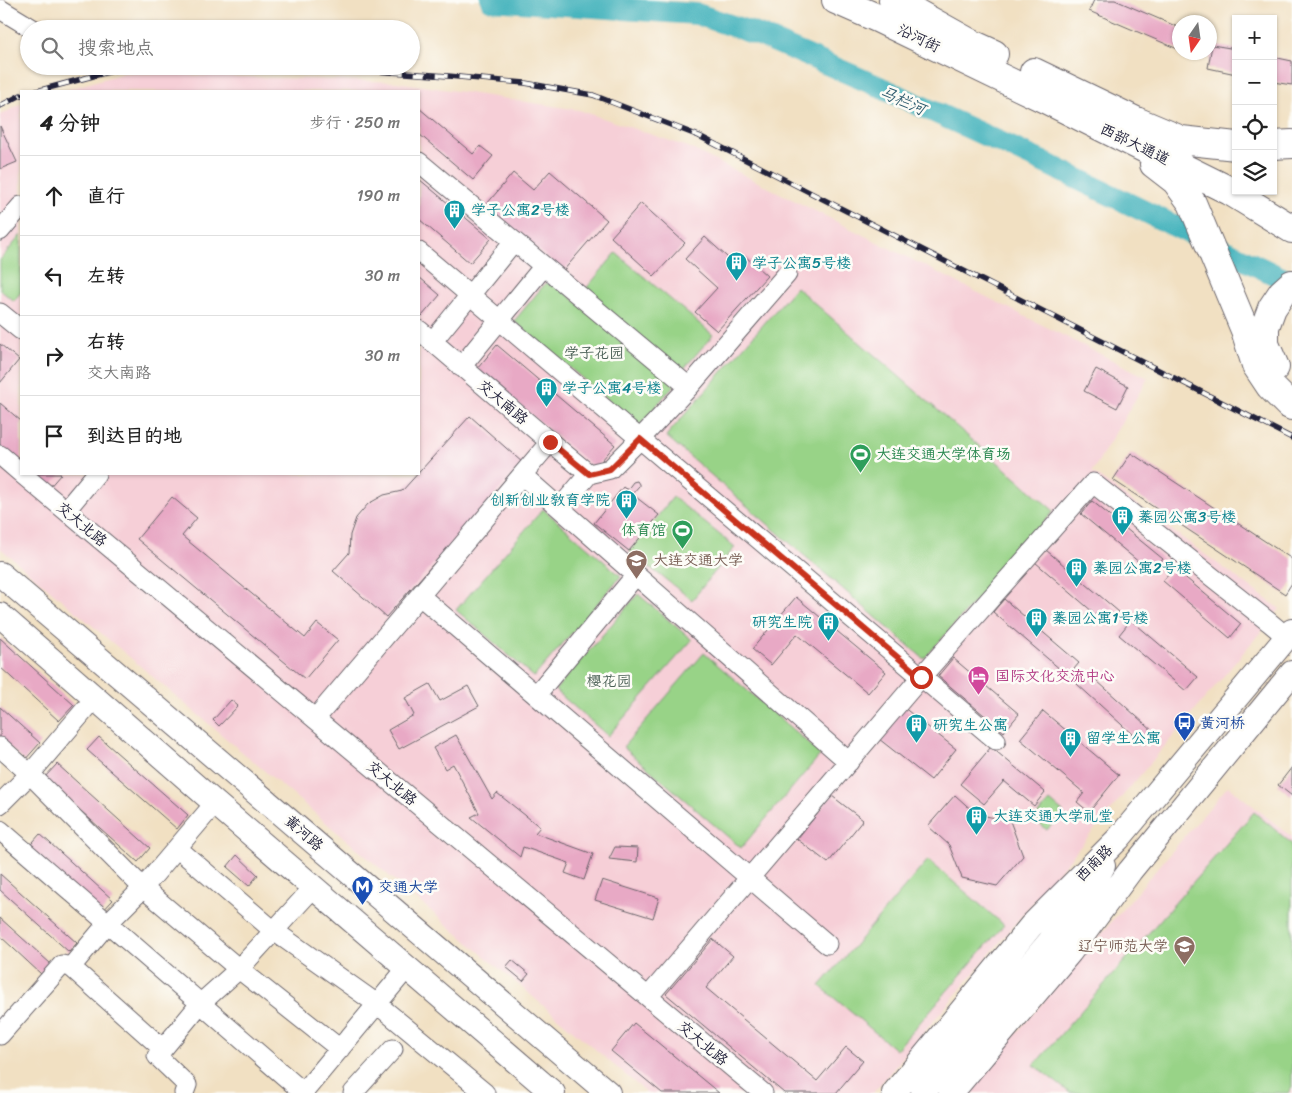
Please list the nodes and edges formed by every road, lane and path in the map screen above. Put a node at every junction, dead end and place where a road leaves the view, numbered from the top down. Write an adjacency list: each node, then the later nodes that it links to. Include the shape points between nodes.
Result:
1 (836, 0): 5 (highway, 沿河街)
2 (894, 0): 5 (highway, 沿河街)
3 (0, 9): 4 (street)
4 (20, 21)
5 (973, 55): 6 (highway, 西部大通道); 7 (highway, 西部大通道)
6 (1034, 72): 10 (highway, via 1181,140); 12 (highway, 西部大通道)
7 (1045, 99): 16 (highway, 西部大通道, via 1230,191); 31 (highway, via 1176,180 1192,203 1245,330 1256,365 1270,386)
8 (1292, 144): 9 (highway)
9 (1277, 145)
10 (1232, 146)
11 (420, 163): 18 (street)
12 (1232, 176)
13 (1264, 195): 15 (highway)
14 (20, 207): 17 (street)
15 (1292, 212)
16 (1292, 229)
17 (0, 231)
18 (514, 241): 20 (street); 23 (street)
19 (420, 253): 23 (street)
20 (544, 266): 25 (street); 30 (street)
21 (787, 274): 30 (street)
22 (1292, 284): 29 (highway, via 1272,308 1265,327 1265,344)
23 (469, 295): 25 (street); 27 (street)
24 (0, 313): 26 (street)
25 (499, 320): 28 (street); 32 (street)
26 (20, 329)
27 (426, 336): 28 (street, 交大南路)
28 (461, 367): 33 (street, 交大南路)
29 (1285, 380)
30 (689, 387): 32 (street)
31 (1292, 406)
32 (640, 439): 36 (street, via 610,469); 48 (street)
33 (550, 442): 36 (street, 交大南路); 39 (street)
34 (0, 455): 35 (street, 交大北路)
35 (20, 471)
36 (589, 474): 40 (street)
37 (24, 475): 41 (street, 交大北路)
38 (95, 475): 41 (street)
39 (522, 475): 40 (street); 44 (street)
40 (560, 508): 43 (street)
41 (66, 510): 51 (street, 交大北路)
42 (0, 574): 84 (main road, 黄河路)
43 (636, 575): 49 (street); 54 (street)
44 (420, 596): 49 (street); 51 (street)
45 (0, 615): 50 (main road)
46 (1289, 634): 48 (street, via 1261,616 1093,483); 59 (main road, 西南路)
47 (1292, 672): 61 (main road, 西南路)
48 (921, 677): 52 (street); 54 (street)
49 (536, 695): 62 (street)
50 (95, 698): 55 (street); 56 (main road)
51 (315, 719): 72 (street, 交大北路)
52 (996, 740)
53 (0, 747): 55 (street)
54 (849, 762): 62 (street)
55 (30, 774): 57 (street); 63 (street)
56 (215, 803): 60 (street); 64 (main road)
57 (0, 804)
58 (0, 830): 66 (street)
59 (1119, 838): 65 (main road); 86 (main road, 西南路, via 1031,926)
60 (177, 848): 63 (street); 67 (street)
61 (1139, 860): 65 (main road); 88 (main road, 西南路, via 1070,952)
62 (750, 878): 68 (street); 72 (street)
63 (143, 888): 66 (street); 71 (street)
64 (313, 888): 67 (street); 70 (main road)
65 (1081, 904): 87 (main road, 西南路)
66 (107, 924): 69 (street); 73 (street)
67 (274, 931): 71 (street); 74 (street)
68 (827, 944)
69 (72, 967): 75 (street, via 62,966); 77 (street)
70 (407, 968): 74 (street); 83 (main road)
71 (239, 969): 73 (street); 76 (street)
72 (648, 997): 85 (street, 交大北路)
73 (200, 1004): 77 (street); 80 (street)
74 (377, 1004): 76 (street); 82 (street)
75 (0, 1035)
76 (340, 1048): 80 (street)
77 (162, 1049): 79 (street, via 157,1056 187,1084)
78 (393, 1049): 81 (street)
79 (184, 1093)
80 (303, 1093)
81 (353, 1093)
82 (485, 1093)
83 (554, 1093)
84 (608, 1093)
85 (763, 1093)
86 (894, 1093)
87 (923, 1093)
88 (951, 1093)

